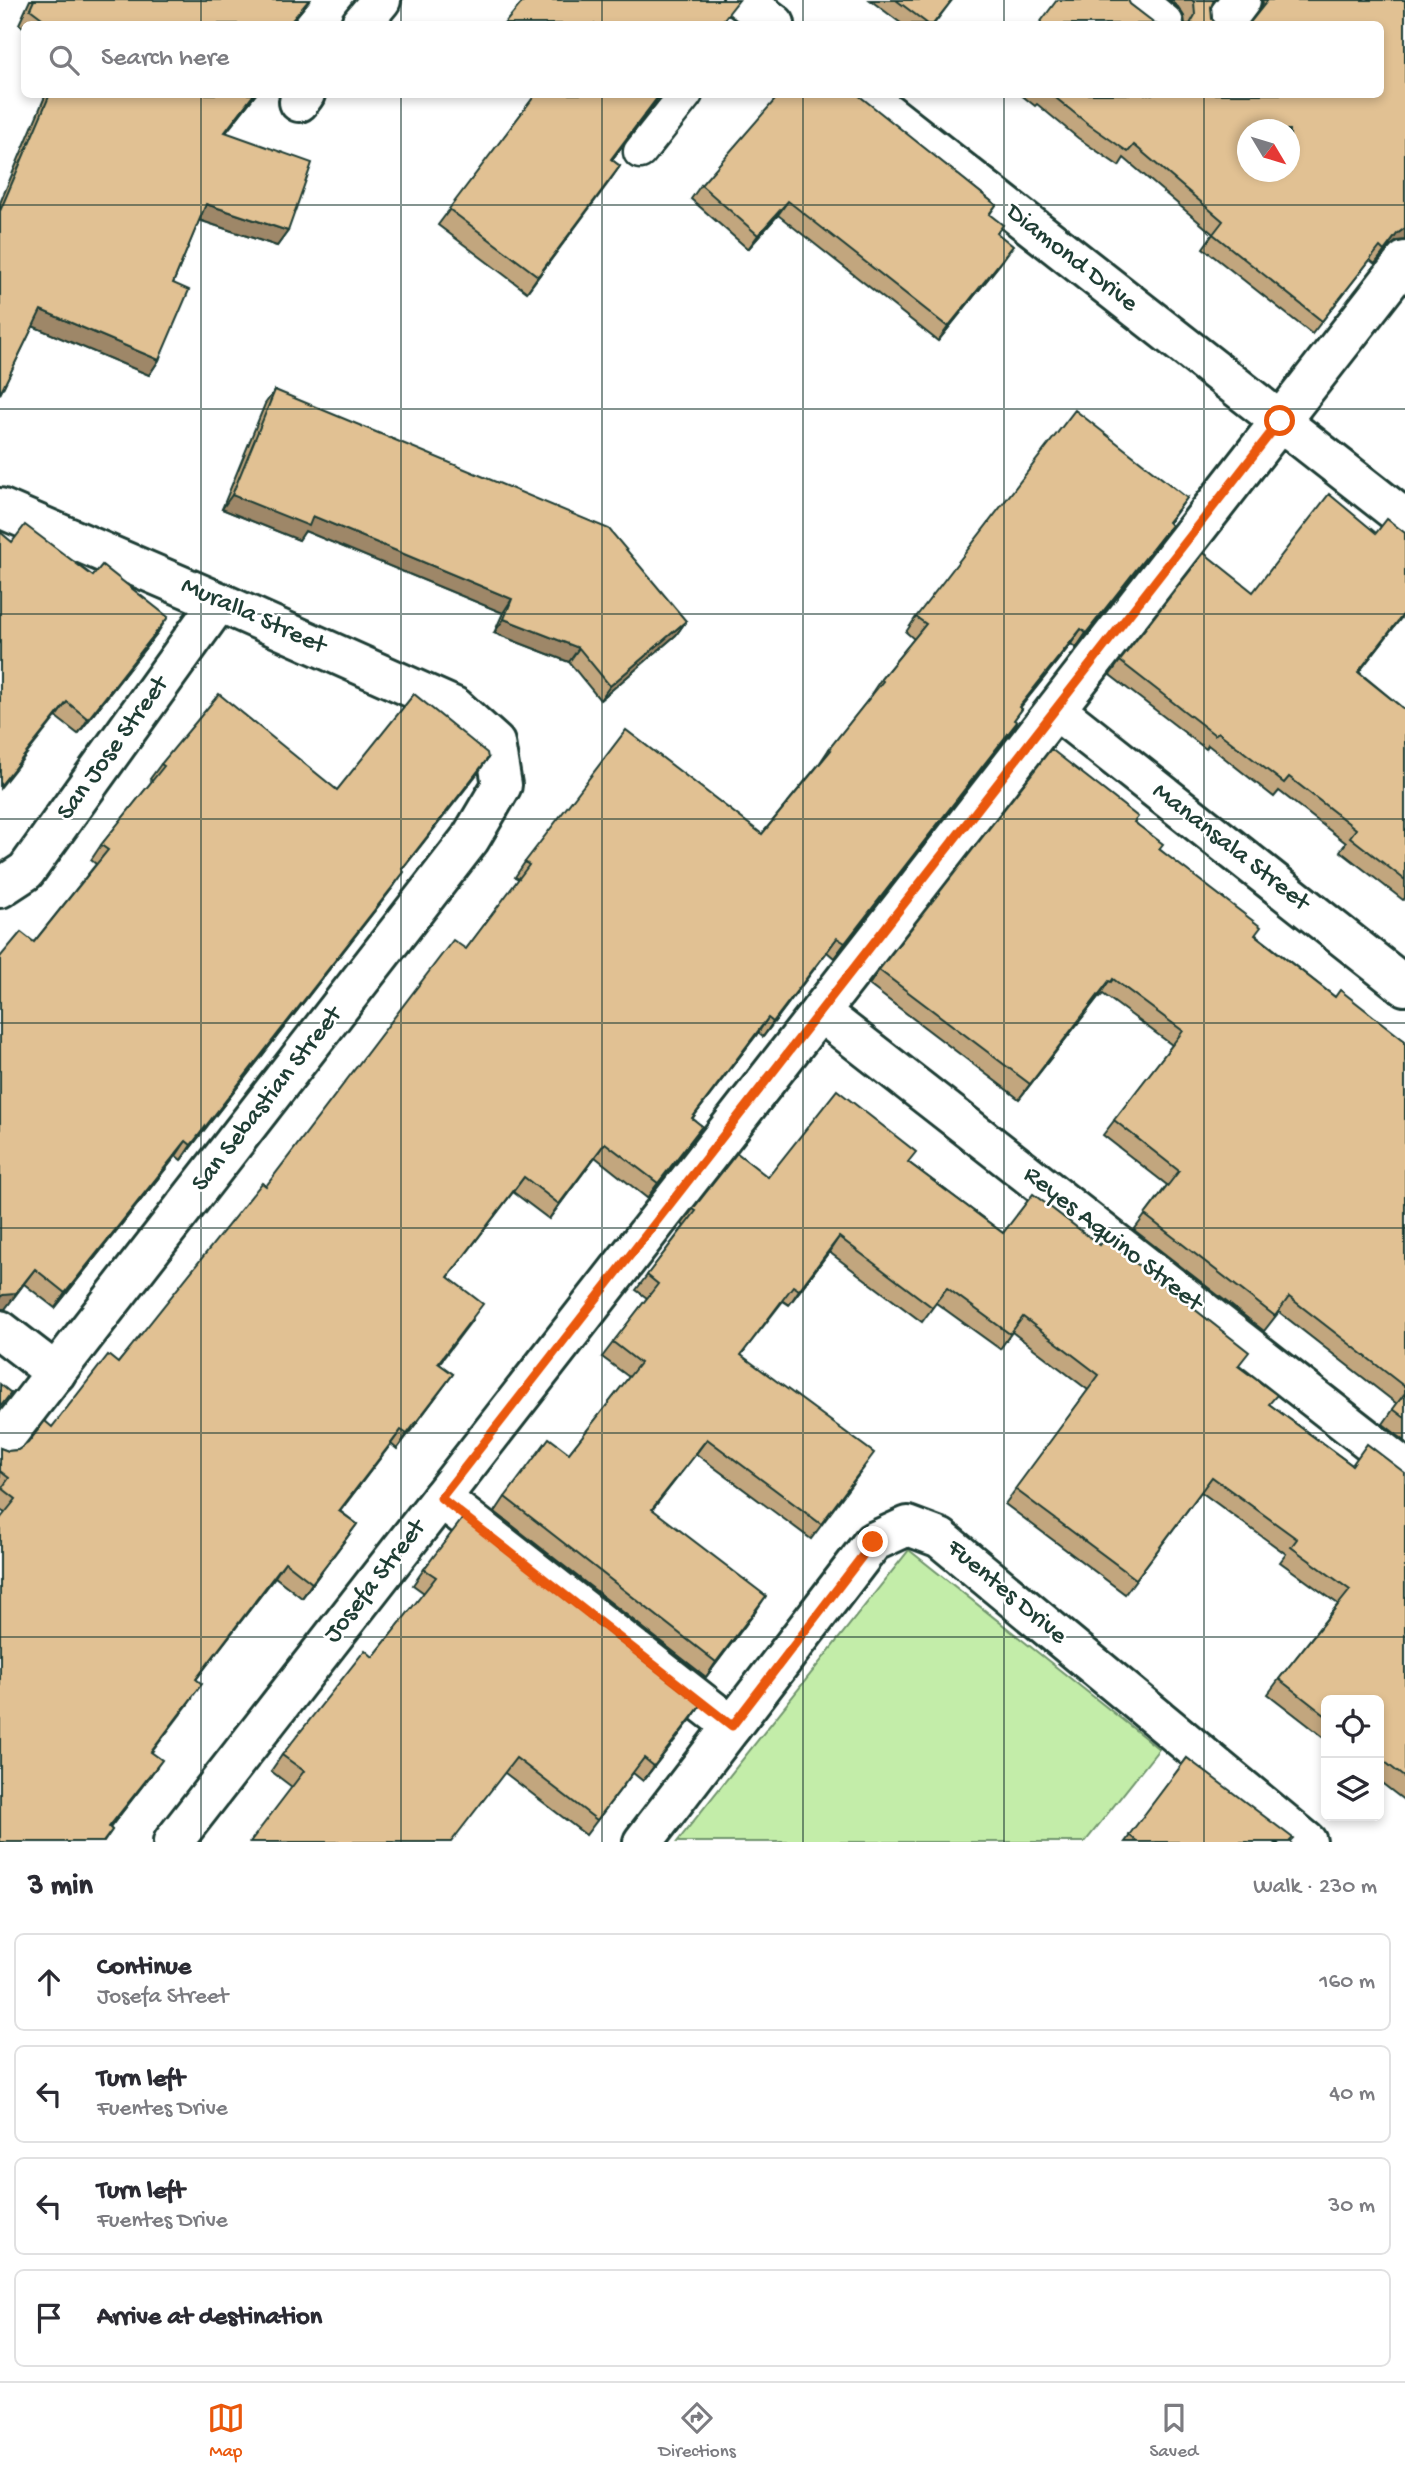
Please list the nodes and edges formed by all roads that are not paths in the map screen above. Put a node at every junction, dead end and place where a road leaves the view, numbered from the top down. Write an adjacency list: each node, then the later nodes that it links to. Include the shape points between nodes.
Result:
1 (381, 0): 4 (street)
2 (1135, 0): 5 (street)
3 (1241, 0): 6 (street)
4 (364, 21)
5 (1160, 21)
6 (1225, 21)
7 (683, 98): 9 (lane)
8 (868, 98): 11 (street, Diamond Drive)
9 (640, 152)
10 (1405, 261): 11 (street, Josefa Street)
11 (1280, 421): 13 (street, Diamond Drive); 15 (street, Josefa Street)
12 (0, 508): 14 (street, Muralla Street)
13 (1405, 519)
14 (219, 602): 16 (street, Muralla Street, via 455,707); 17 (street, San Jose Street, via 26,871)
15 (1056, 710): 18 (street, Manansala Street); 19 (street, Josefa Street)
16 (495, 743): 21 (street, San Sebastian Street, via 502,785 470,839)
17 (0, 888)
18 (1405, 986)
19 (820, 1012): 23 (street, Reyes Aquino Street); 24 (street, Josefa Street)
20 (0, 1330): 21 (street)
21 (56, 1373): 22 (street, San Sebastian Street)
22 (0, 1444)
23 (1405, 1469)
24 (441, 1498): 25 (street); 26 (street, Josefa Street)
25 (732, 1726): 27 (street, Fuentes Drive); 28 (street, Fuentes Drive, via 873,1542 908,1526 940,1538)
26 (173, 1842)
27 (643, 1842)
28 (1307, 1842)

